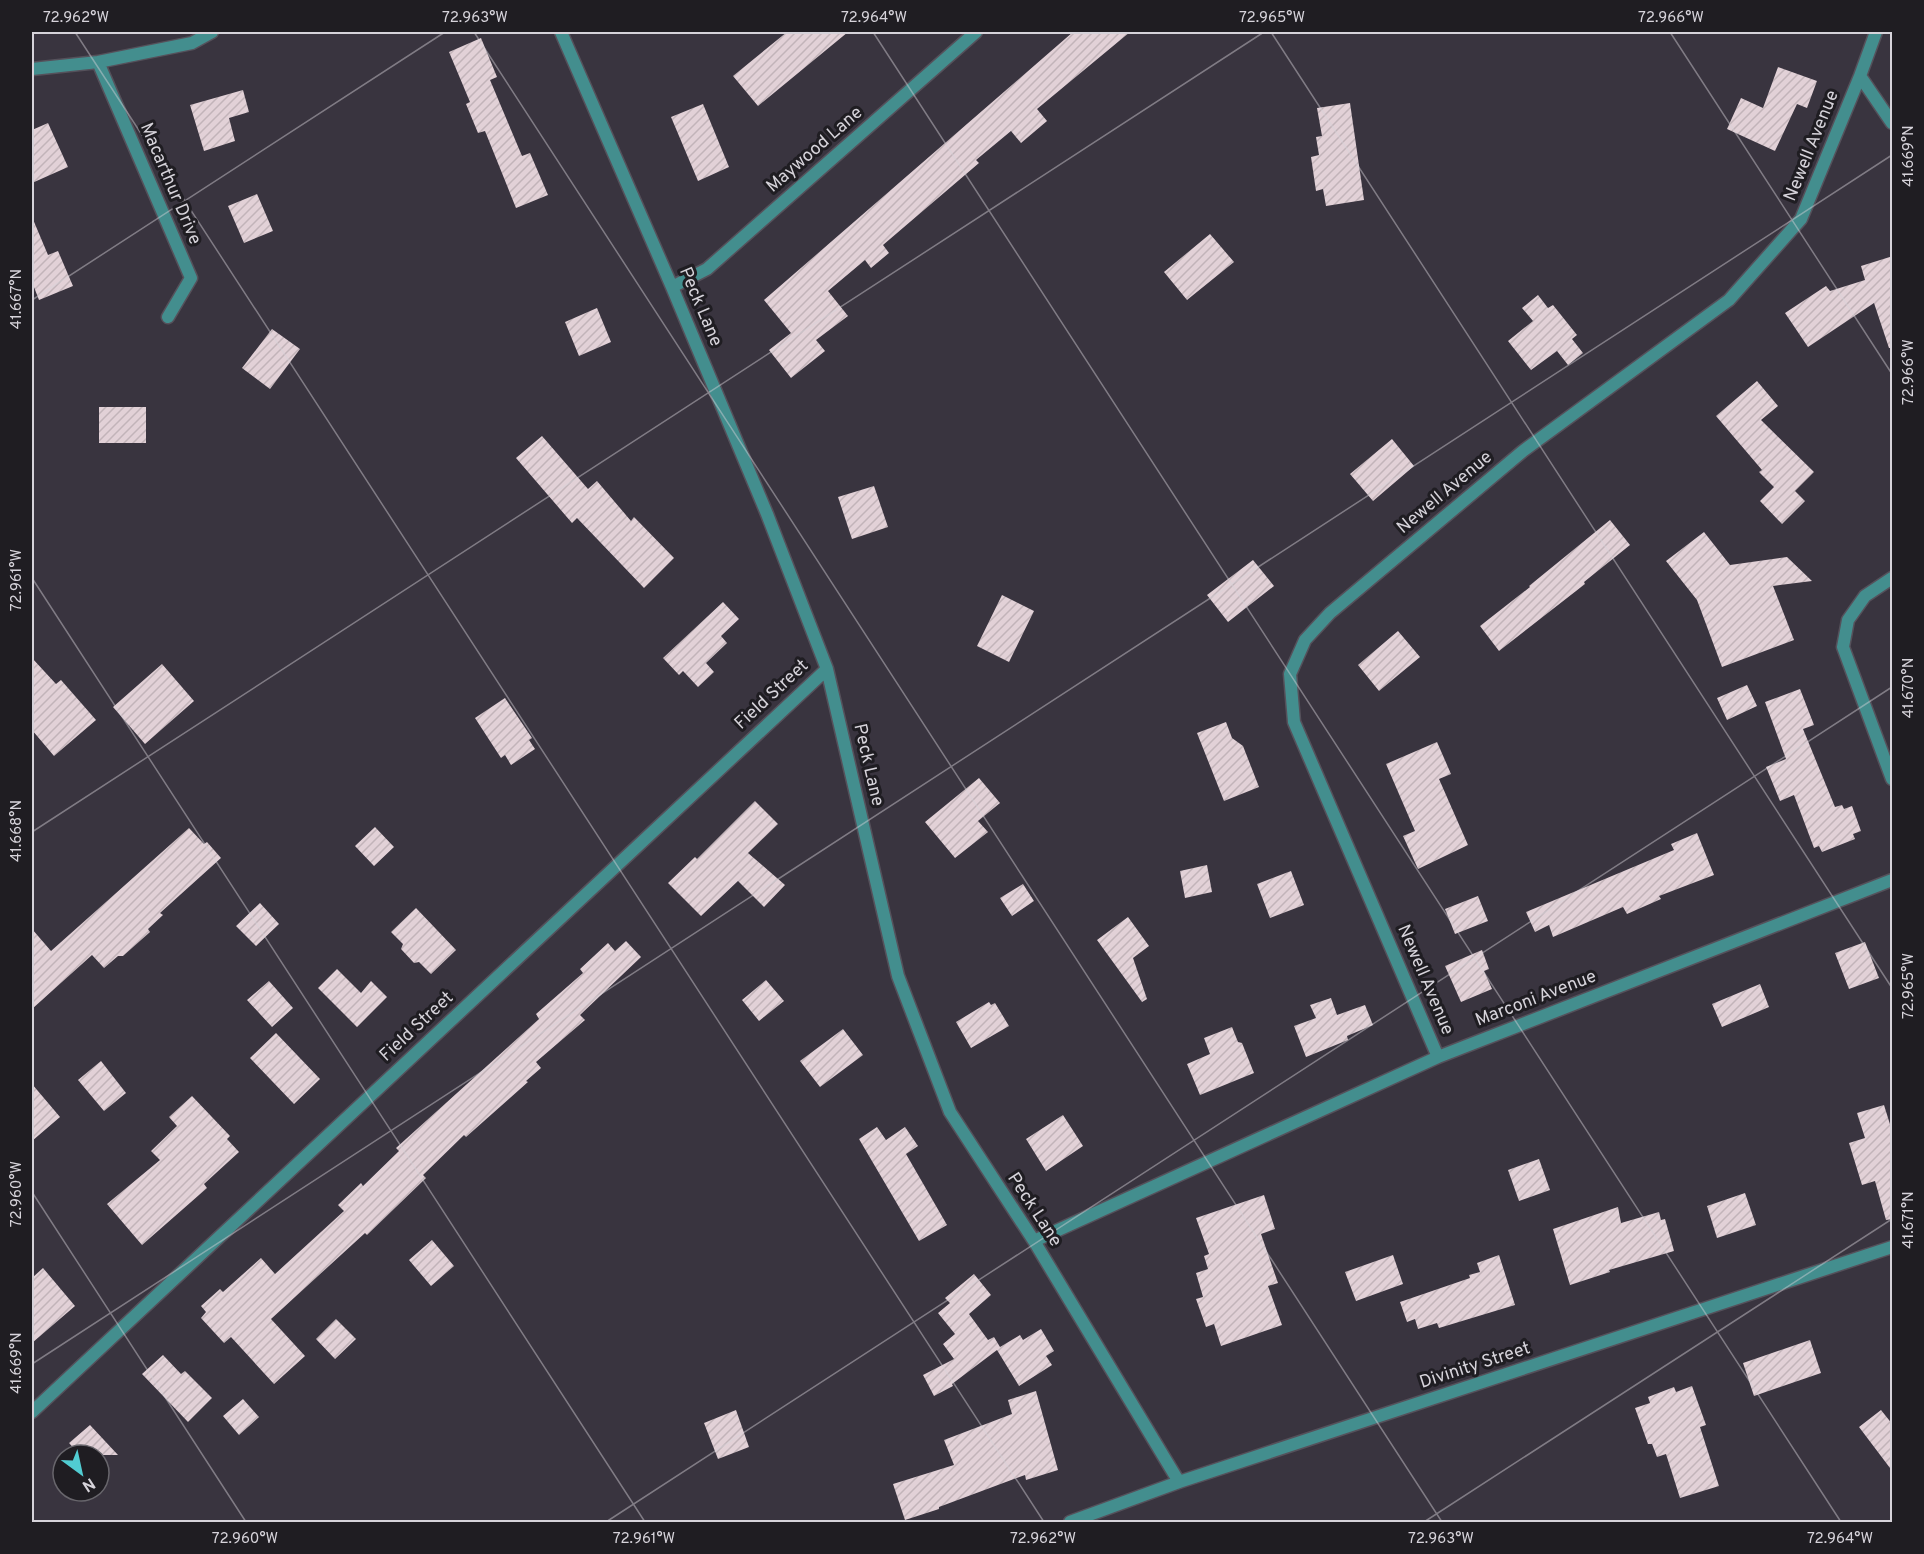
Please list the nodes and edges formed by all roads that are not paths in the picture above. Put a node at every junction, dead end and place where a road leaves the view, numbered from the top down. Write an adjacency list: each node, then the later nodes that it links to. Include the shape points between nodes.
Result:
1 (212, 32): 5 (street, via 192,42)
2 (561, 32): 9 (street, Peck Lane)
3 (976, 32): 9 (street, Maywood Lane, via 707,269)
4 (1876, 32): 7 (street, Newell Avenue)
5 (98, 62): 6 (street); 10 (street, Macarthur Drive, via 191,278)
6 (32, 69)
7 (1860, 76): 8 (street); 15 (street, Newell Avenue, via 1801,219 1729,300 1523,451 1330,613 1305,640 1290,674 1294,722)
8 (1893, 123)
9 (672, 287): 12 (street, Peck Lane)
10 (168, 317)
11 (1893, 578): 13 (street, via 1865,596 1853,612 1843,647)
12 (827, 669): 16 (street, Peck Lane, via 898,976 950,1112); 18 (street, Field Street)
13 (1893, 779)
14 (1893, 880): 15 (street, Marconi Avenue)
15 (1438, 1057): 16 (street, Marconi Avenue)
16 (1034, 1241): 19 (street, Peck Lane)
17 (1893, 1247): 19 (street, Divinity Street)
18 (32, 1412)
19 (1179, 1482): 20 (street, Divinity Street)
20 (1070, 1522)

